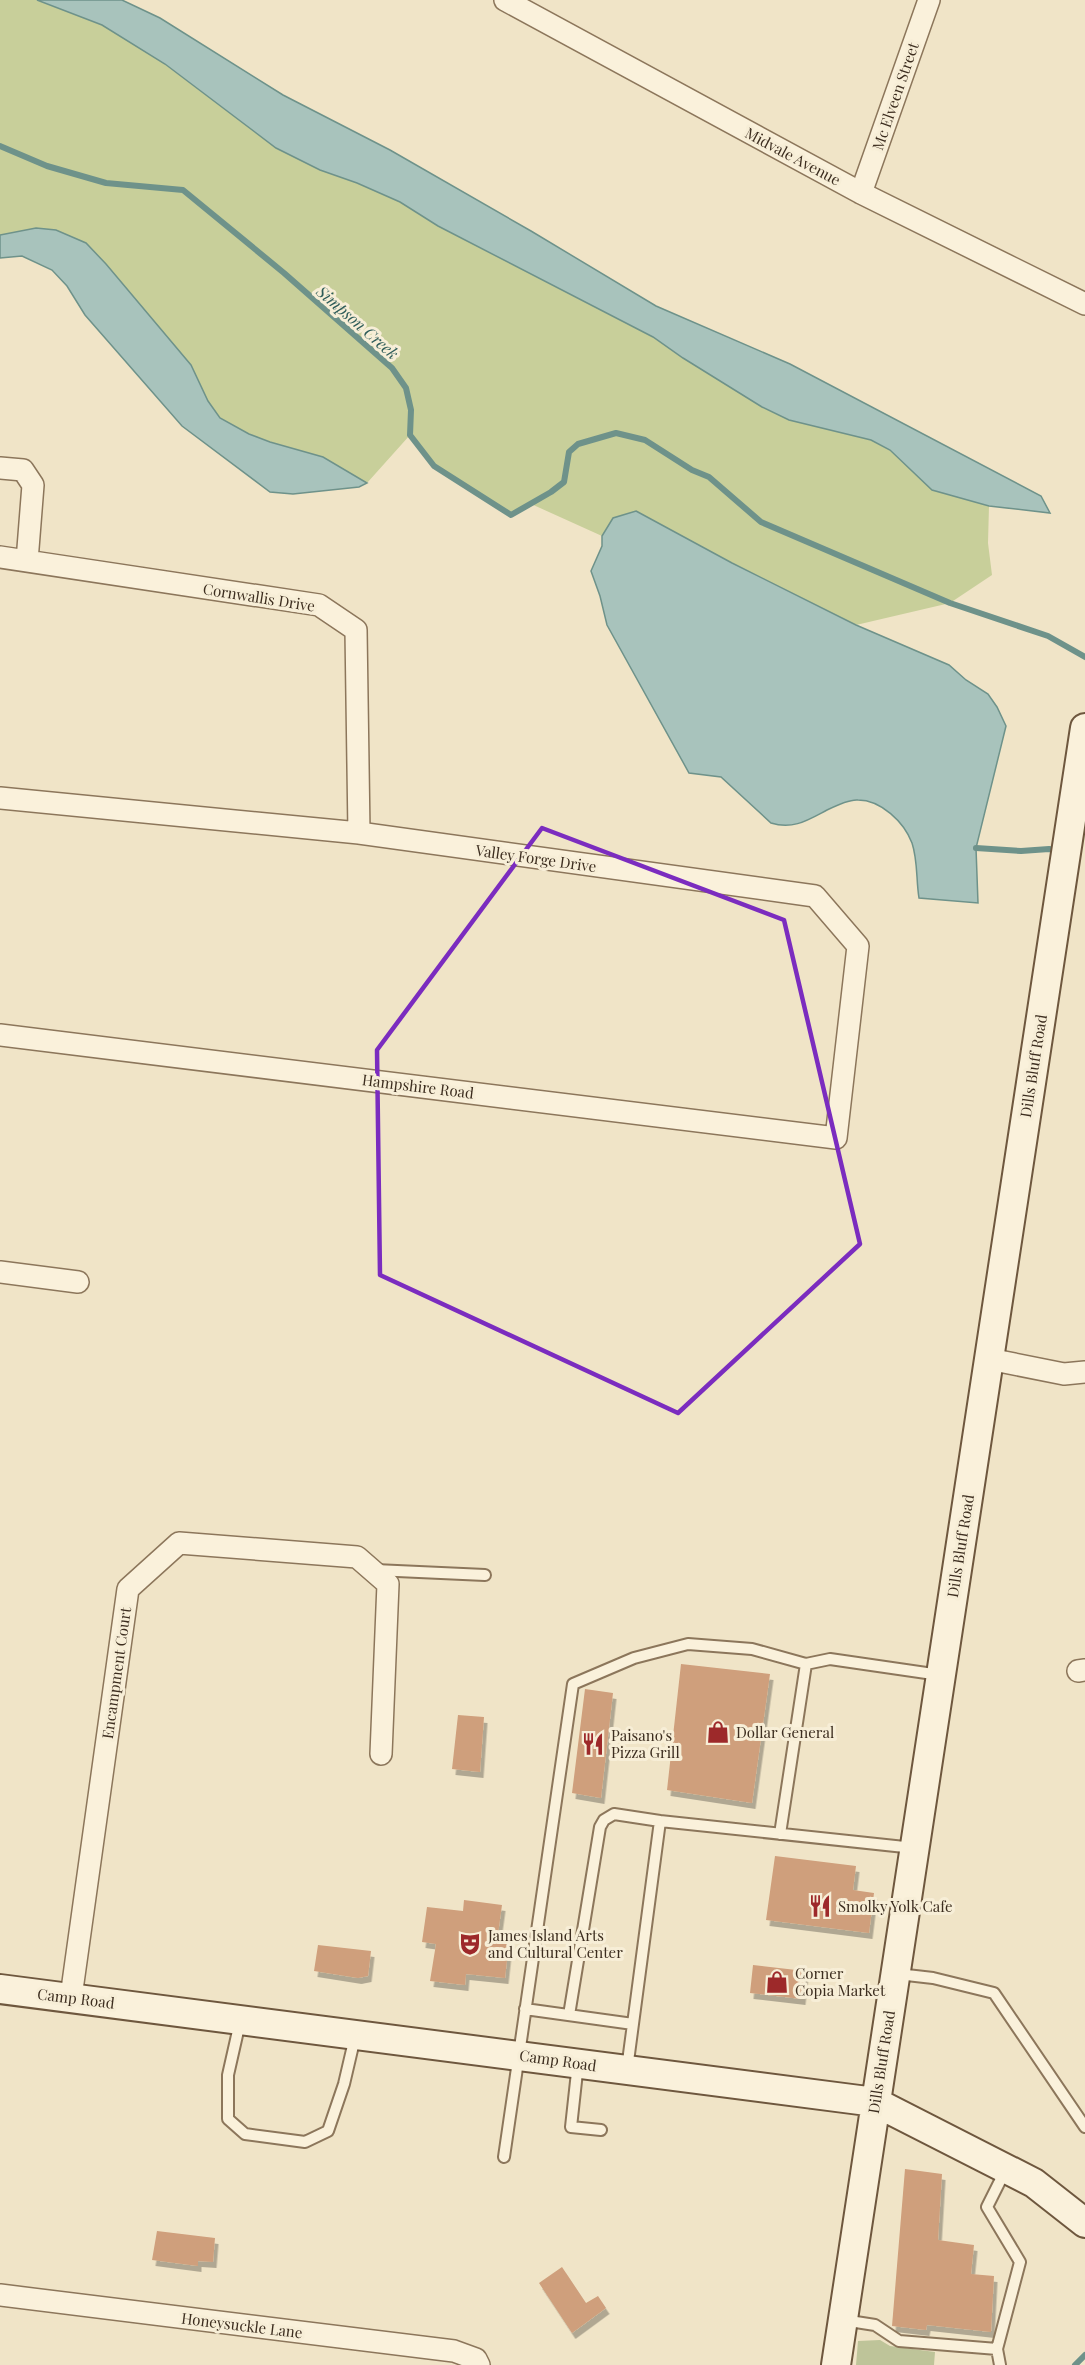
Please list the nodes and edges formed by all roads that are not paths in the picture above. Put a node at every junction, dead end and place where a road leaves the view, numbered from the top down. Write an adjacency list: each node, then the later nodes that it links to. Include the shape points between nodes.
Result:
1 (929, 0): 3 (street, Mc Elveen Street)
2 (513, 2): 3 (street, Midvale Avenue)
3 (861, 193): 4 (street, Midvale Avenue)
4 (1085, 304)
5 (0, 468): 7 (street, via 23,470 33,485)
6 (0, 557): 7 (street, Cornwallis Drive)
7 (27, 561): 10 (street, Cornwallis Drive, via 319,605 356,630)
8 (1085, 728): 15 (street, Dills Bluff Road)
9 (0, 798): 10 (street, Valley Forge Drive)
10 (359, 833): 12 (street, Valley Forge Drive, via 815,896 858,946)
11 (0, 1035): 12 (street, Hampshire Road)
12 (836, 1138)
13 (0, 1272): 14 (street)
14 (78, 1282)
15 (988, 1359): 16 (street, via 1064,1374); 20 (street, Dills Bluff Road)
16 (1085, 1372)
17 (372, 1569): 18 (lane); 21 (street, Encampment Court, via 388,1584); 27 (street, Encampment Court, via 357,1557 179,1543 128,1589)
18 (485, 1575)
19 (806, 1664): 20 (lane, via 830,1659); 23 (lane); 28 (lane, via 752,1649 688,1644 634,1658 573,1684)
20 (940, 1675): 24 (street, Dills Bluff Road)
21 (381, 1754)
22 (660, 1821): 23 (lane); 29 (lane, via 614,1814 600,1827); 31 (lane)
23 (780, 1834): 24 (lane)
24 (914, 1848): 25 (street, Dills Bluff Road)
25 (894, 1974): 36 (street, Dills Bluff Road); 37 (lane, via 933,1978 994,1993)
26 (0, 1989): 27 (street, Camp Road)
27 (71, 1997): 30 (street, Camp Road)
28 (525, 2009): 29 (lane); 33 (lane)
29 (569, 2015): 31 (lane)
30 (241, 2019): 32 (street, Camp Road); 32 (lane, via 228,2075 228,2120 245,2134 255,2136 305,2142 328,2131)
31 (633, 2024): 35 (lane)
32 (356, 2034): 33 (street, Camp Road)
33 (518, 2055): 34 (street, Camp Road); 39 (lane)
34 (578, 2063): 35 (street, Camp Road); 38 (lane, via 572,2127)
35 (627, 2070): 36 (street, Camp Road)
36 (875, 2102): 40 (street, Camp Road); 43 (street, Dills Bluff Road)
37 (1085, 2127)
38 (601, 2130)
39 (504, 2157)
40 (1006, 2169): 41 (street, Camp Road, via 1034,2183); 44 (lane, via 987,2207 1020,2262)
41 (1085, 2223)
42 (0, 2295): 45 (street, Honeysuckle Lane, via 454,2351 476,2359)
43 (842, 2320): 44 (lane, via 875,2325 899,2341); 46 (street, Dills Bluff Road)
44 (997, 2349): 47 (lane)
45 (478, 2365)
46 (836, 2365)
47 (1000, 2365)

